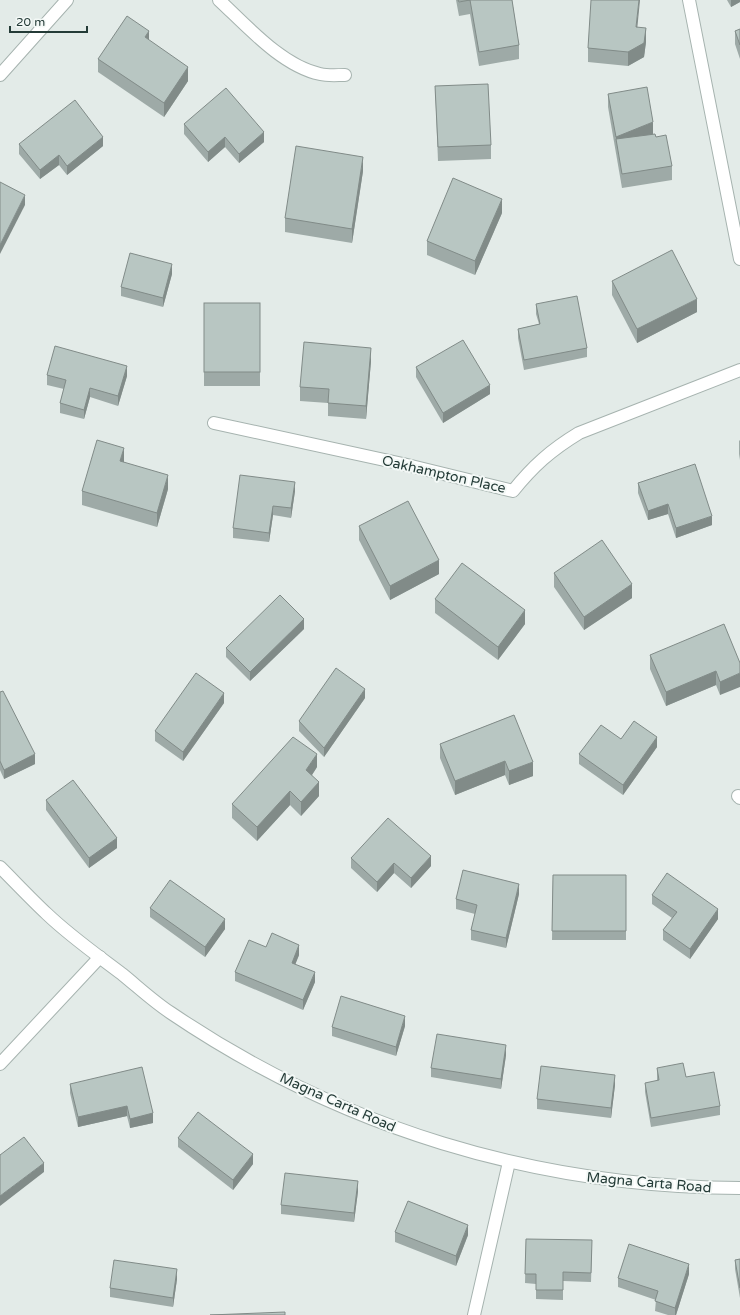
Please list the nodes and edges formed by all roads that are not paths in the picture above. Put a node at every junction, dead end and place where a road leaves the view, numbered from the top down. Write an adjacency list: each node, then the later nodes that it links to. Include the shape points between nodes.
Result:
1 (67, 0): 4 (street)
2 (218, 0): 5 (street, via 269,46 298,66 321,74)
3 (689, 0): 6 (street)
4 (0, 75)
5 (345, 75)
6 (740, 259)
7 (740, 370): 8 (street, Oakhampton Place, via 579,433 555,448 532,468 513,491)
8 (214, 423)
9 (0, 867): 10 (street, Magna Carta Road, via 47,915)
10 (100, 957): 11 (street); 12 (street, Magna Carta Road, via 169,1012 233,1052 299,1088 367,1118 438,1143)
11 (0, 1064)
12 (509, 1162): 13 (street, Magna Carta Road, via 615,1181); 14 (street)
13 (740, 1188)
14 (474, 1315)

